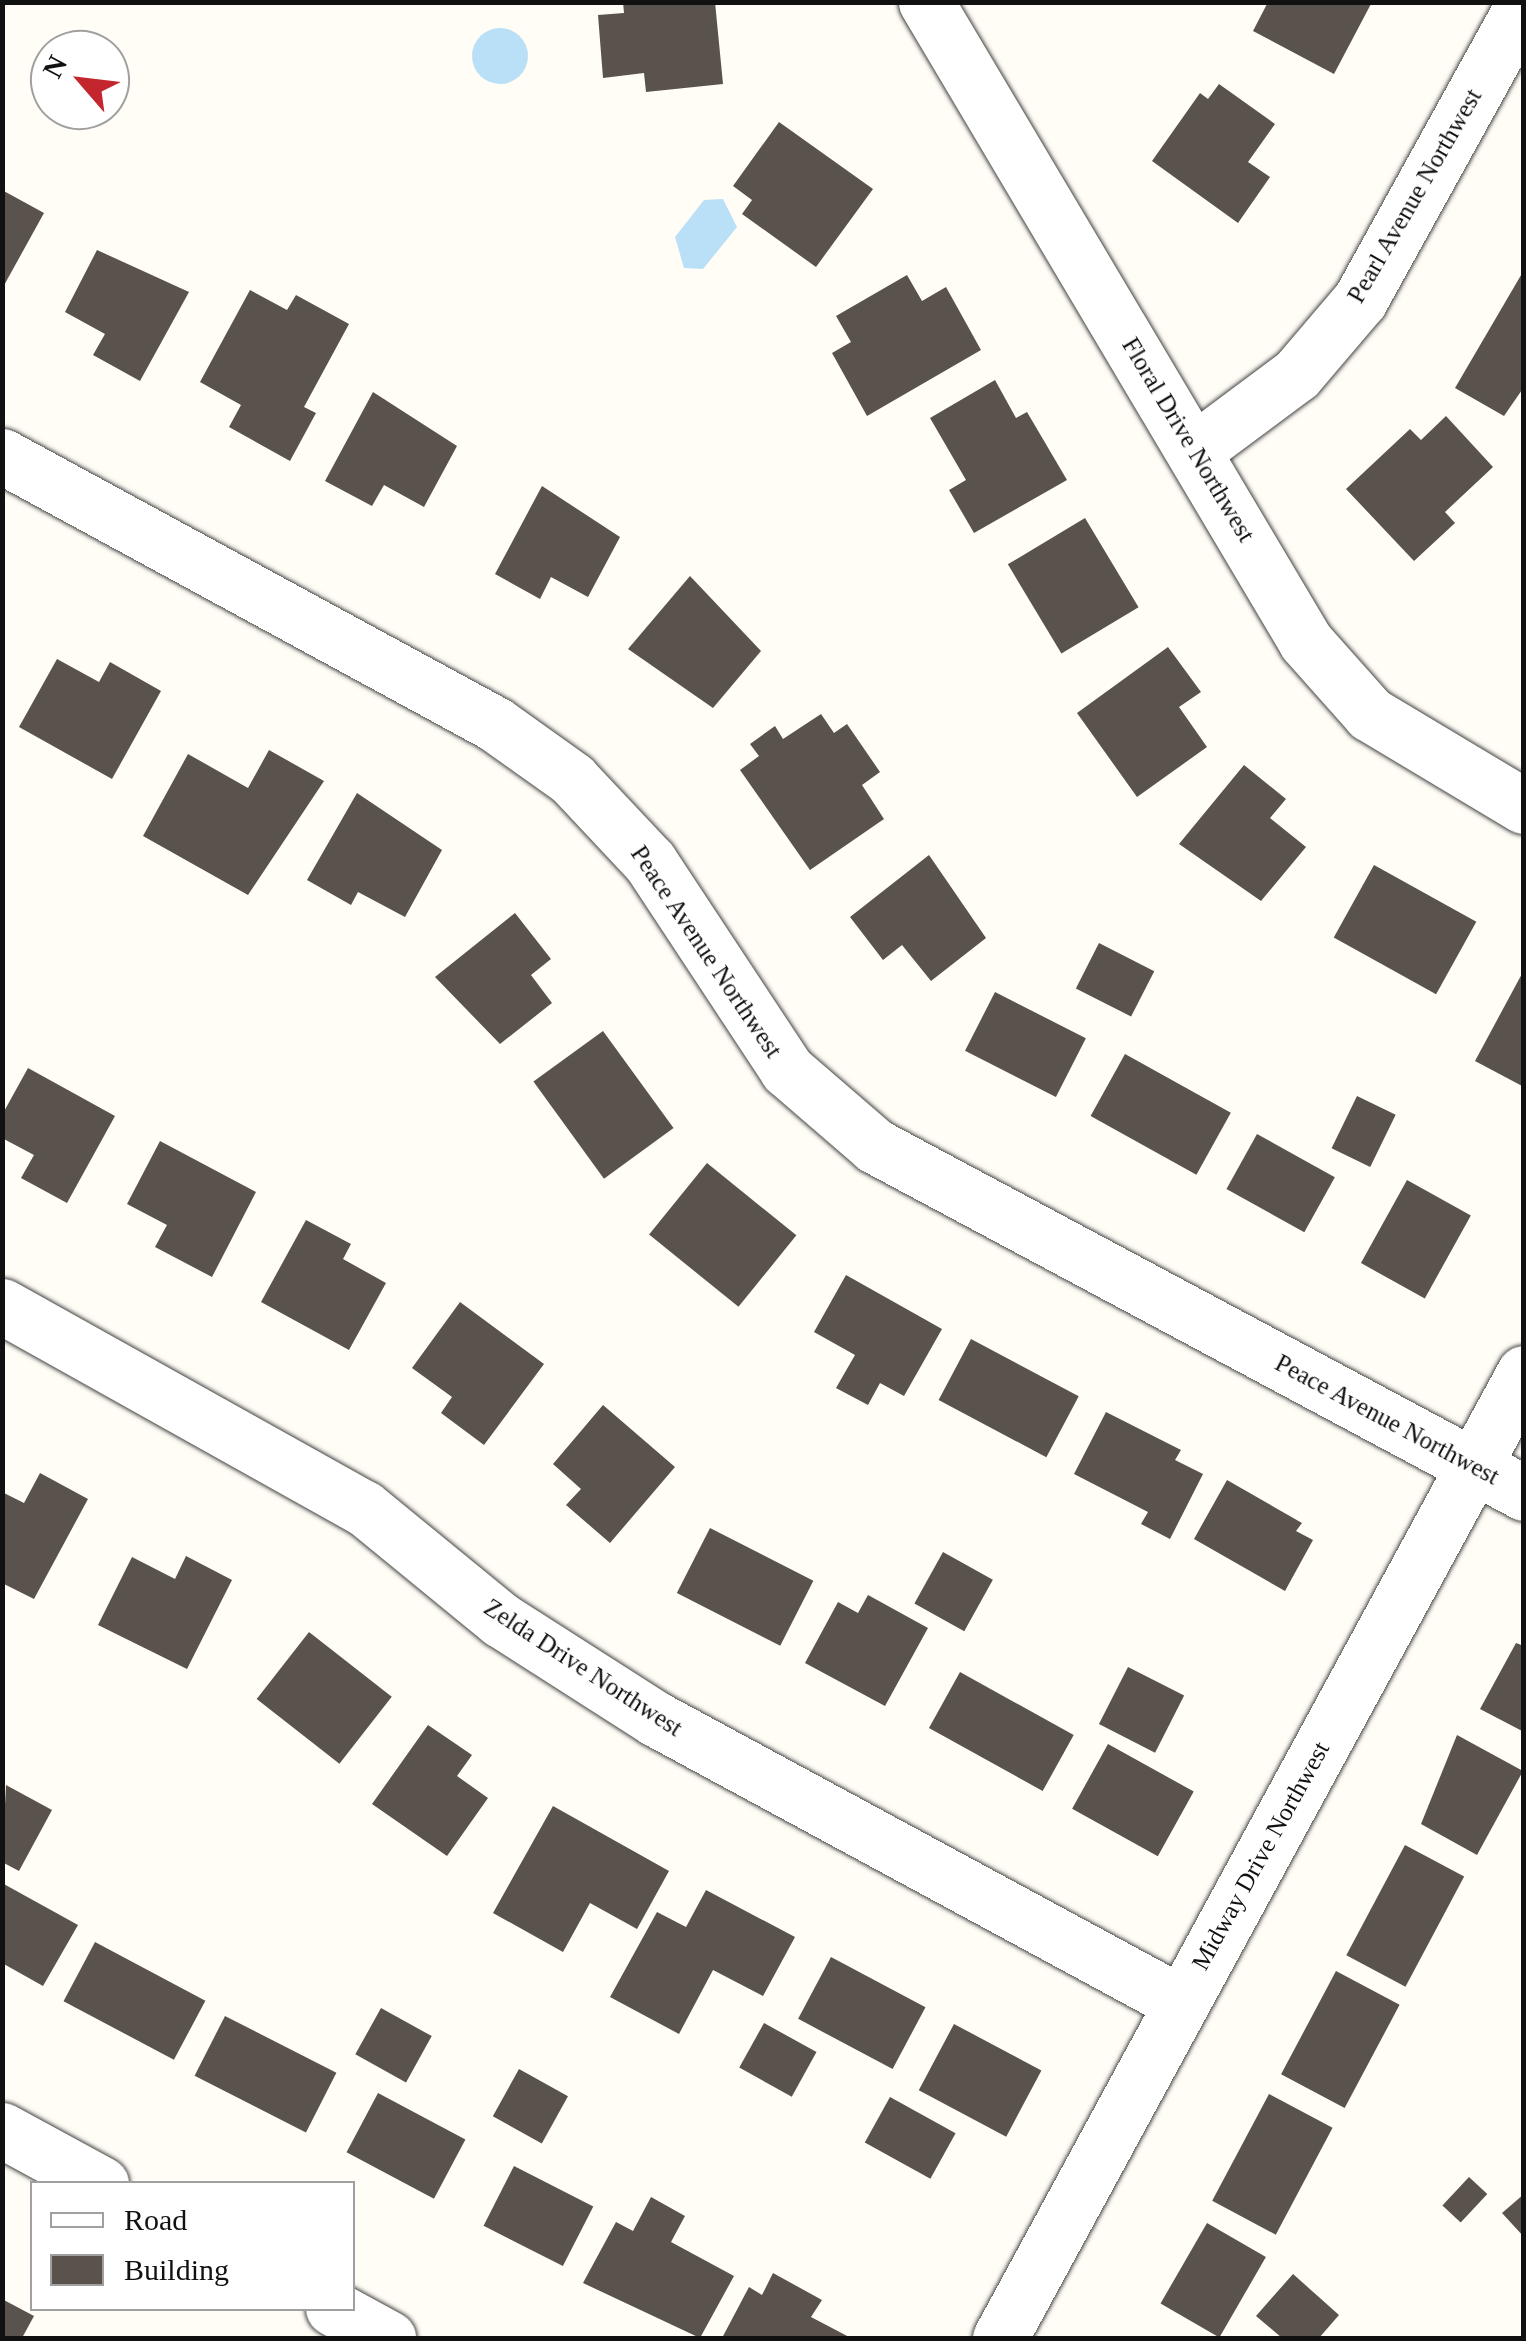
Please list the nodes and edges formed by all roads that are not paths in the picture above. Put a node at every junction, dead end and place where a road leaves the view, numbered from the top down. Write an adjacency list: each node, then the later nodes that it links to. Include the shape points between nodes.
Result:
1 (926, 2): 3 (street, Floral Drive Northwest)
2 (1524, 3): 3 (street, Pearl Avenue Northwest, via 1360,300 1297,374)
3 (1195, 450): 5 (street, Floral Drive Northwest, via 1306,642 1370,714)
4 (2, 456): 8 (street, Peace Avenue Northwest, via 495,724 572,779 650,862 787,1070 875,1146)
5 (1524, 806)
6 (2, 1306): 10 (street, Zelda Drive Northwest, via 364,1508 501,1620 656,1719)
7 (1524, 1374): 8 (street, Midway Drive Northwest)
8 (1473, 1466): 9 (street, Peace Avenue Northwest); 10 (street, Midway Drive Northwest)
9 (1524, 1493)
10 (1180, 2003): 15 (street, Midway Drive Northwest)
11 (2, 2130): 12 (street)
12 (96, 2181)
13 (338, 2311): 14 (street)
14 (388, 2338)
15 (1000, 2338)

